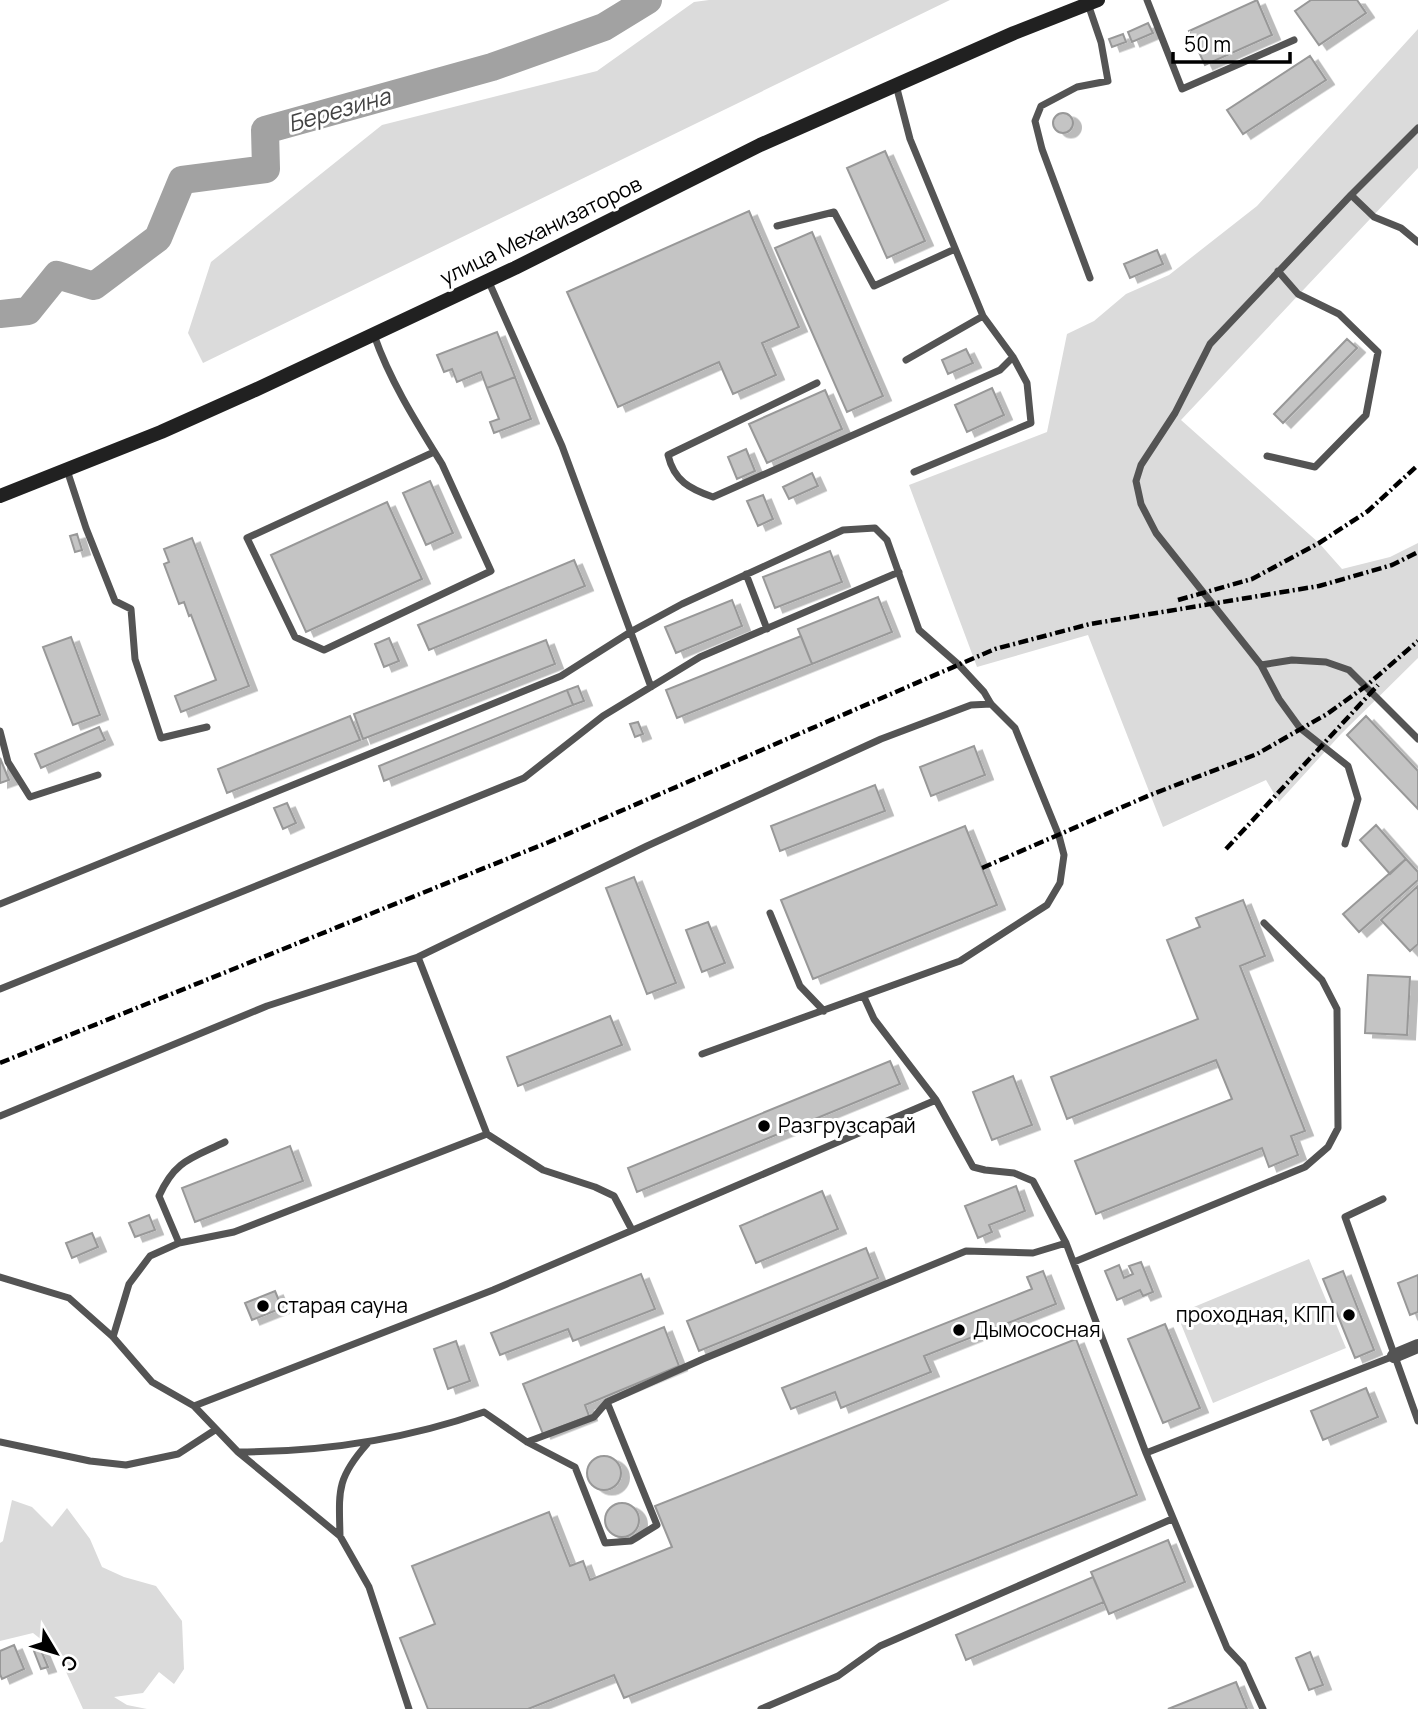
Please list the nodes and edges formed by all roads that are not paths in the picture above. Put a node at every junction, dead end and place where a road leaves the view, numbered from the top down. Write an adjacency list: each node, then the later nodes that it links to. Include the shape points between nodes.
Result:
1 (1147, 0): 3 (lane, via 1182,89)
2 (1093, 2): 4 (street, улица Механизаторов); 11 (lane, via 1108,80 1077,87 1041,106 1035,121)
3 (1294, 40)
4 (896, 85): 9 (lane, via 910,139); 12 (street, улица Механизаторов, via 760,145)
5 (1418, 128): 6 (lane)
6 (1350, 195): 8 (lane, via 1374,217 1401,228); 10 (lane)
7 (777, 226): 9 (lane, via 834,212 874,286)
8 (1418, 242)
9 (955, 248): 13 (lane)
10 (1278, 271): 19 (lane, via 1298,294 1339,314 1378,352 1366,415 1315,467); 27 (lane, via 1210,344 1136,481 1141,504 1156,533)
11 (1090, 278)
12 (488, 279): 14 (street, улица Механизаторов); 26 (lane, via 562,446)
13 (983, 316): 15 (lane); 16 (lane)
14 (374, 335): 18 (lane, via 404,402); 20 (street, улица Механизаторов, via 161,432)
15 (1013, 357): 17 (lane, via 1000,370 713,497 690,489 671,467 668,455); 21 (lane, via 1027,383 1031,423)
16 (906, 360)
17 (817, 383)
18 (435, 452): 18 (lane, via 491,571 324,650 296,637 247,538)
19 (1267, 456)
20 (67, 469): 22 (street, улица Механизаторов); 30 (lane, via 115,601 131,608 135,659 161,738)
21 (914, 472)
22 (0, 496)
23 (900, 572): 24 (lane, via 887,540 875,528 843,530); 25 (lane); 29 (lane, via 919,630 960,665)
24 (746, 575): 25 (lane); 26 (lane)
25 (767, 629): 28 (lane, via 701,657)
26 (632, 631): 28 (lane); 35 (lane, via 561,676)
27 (1261, 666): 32 (lane, via 1292,660 1326,662 1349,670); 34 (lane, via 1300,728 1348,766 1358,799)
28 (651, 687): 39 (lane, via 603,716 524,778)
29 (991, 704): 38 (lane, via 971,705 881,739); 40 (lane, via 1014,728 1059,836 1064,855 1060,883 1047,905 960,961)
30 (207, 727)
31 (0, 731): 33 (lane, via 8,762 30,797)
32 (1418, 739)
33 (98, 775)
34 (1345, 844)
35 (0, 904)
36 (771, 914): 41 (lane, via 800,986)
37 (1264, 923): 51 (lane, via 1322,980 1336,1009 1338,1128 1328,1147 1305,1167)
38 (418, 957): 44 (lane, via 267,1006); 45 (lane)
39 (0, 989)
40 (864, 997): 41 (lane); 43 (lane, via 874,1019)
41 (824, 1011): 42 (lane)
42 (702, 1054)
43 (936, 1100): 48 (lane); 50 (lane, via 974,1167 1014,1172 1033,1181)
44 (0, 1116)
45 (487, 1134): 48 (lane, via 543,1170 614,1196); 49 (lane, via 234,1232)
46 (225, 1142): 49 (lane, via 178,1164 166,1180 159,1196)
47 (1383, 1199): 55 (lane, via 1345,1217)
48 (632, 1230): 57 (lane, via 493,1290)
49 (179, 1242): 53 (lane, via 150,1256 129,1284)
50 (1066, 1243): 51 (lane); 56 (lane, via 1033,1253 966,1251)
51 (1074, 1262): 64 (lane)
52 (0, 1277): 53 (lane, via 69,1298)
53 (113, 1336): 57 (lane, via 152,1382)
54 (1418, 1346): 55 (street)
55 (1394, 1356): 58 (lane); 64 (lane)
56 (607, 1402): 61 (lane, via 594,1416); 61 (lane, via 657,1525 631,1541 606,1543 575,1467)
57 (194, 1406): 59 (lane)
58 (1418, 1421)
59 (215, 1430): 60 (lane, via 178,1454 126,1465); 63 (lane)
60 (0, 1442)
61 (527, 1442): 62 (lane, via 484,1412)
62 (367, 1443): 63 (lane); 66 (lane, via 349,1464 339,1491)
63 (238, 1452): 66 (lane)
64 (1146, 1453): 65 (lane)
65 (1172, 1519): 68 (lane, via 880,1646 838,1676); 69 (lane, via 1227,1648 1243,1665)
66 (340, 1536): 67 (lane, via 369,1587)
67 (409, 1709)
68 (761, 1709)
69 (1263, 1709)

